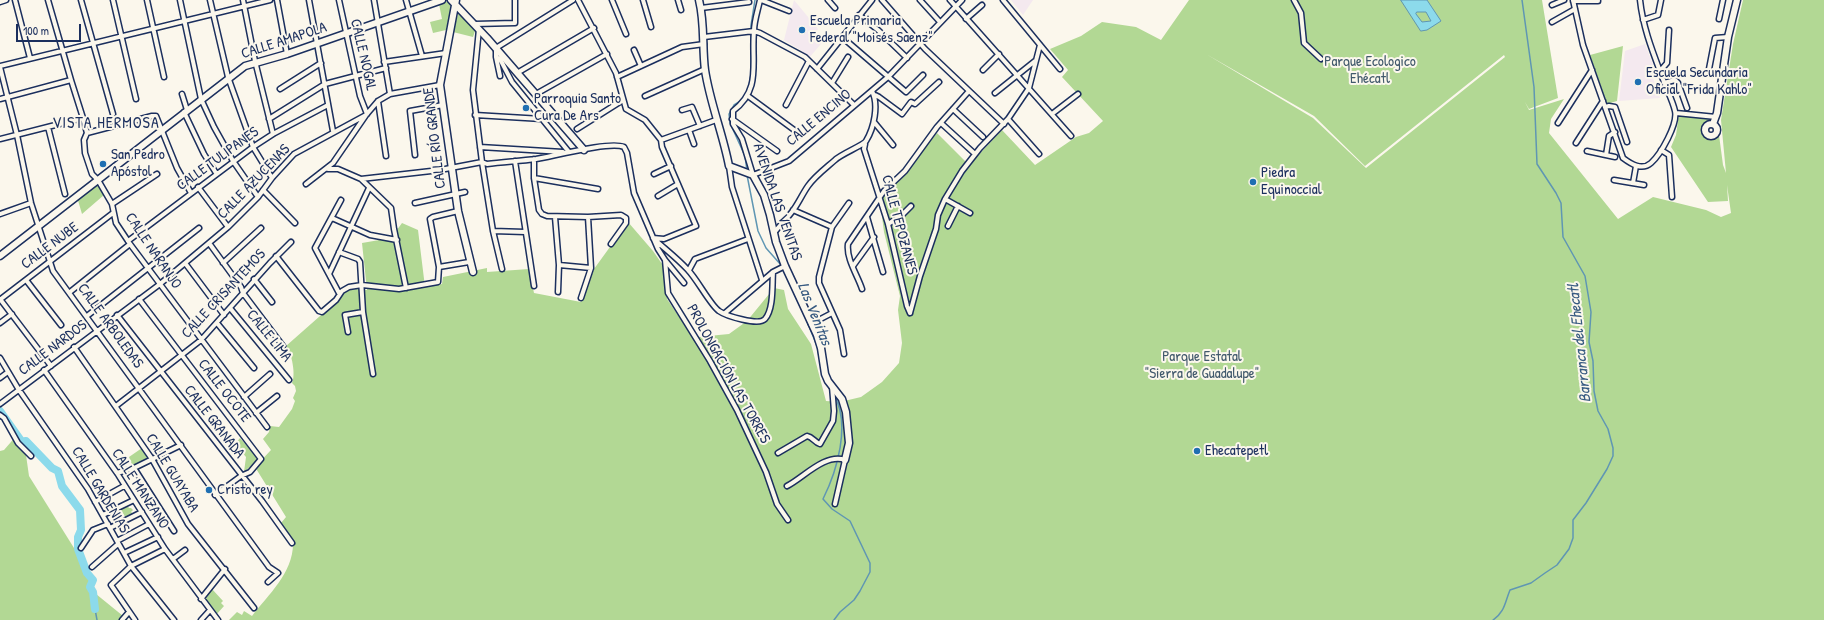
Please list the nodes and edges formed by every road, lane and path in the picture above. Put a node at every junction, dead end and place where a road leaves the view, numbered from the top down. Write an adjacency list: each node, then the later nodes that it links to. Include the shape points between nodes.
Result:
1 (6, 0): 41 (street)
2 (14, 0): 90 (street)
3 (48, 0): 82 (street, CALLE NARANJO)
4 (81, 0): 75 (street)
5 (114, 0): 71 (street)
6 (147, 0): 66 (street)
7 (180, 0): 59 (street)
8 (210, 0): 54 (street)
9 (243, 0): 46 (street)
10 (270, 0): 46 (street)
11 (277, 0): 84 (street)
12 (309, 0): 76 (street)
13 (339, 0): 69 (street, CALLE NOGAL)
14 (374, 0): 60 (street)
15 (406, 0): 52 (street)
16 (442, 0): 52 (main road, CALLE AMAPOLA)
17 (451, 0): 43 (main road)
18 (515, 0): 63 (street, via 516,23)
19 (573, 0): 80 (street)
20 (578, 0): 65 (street)
21 (612, 0): 70 (street)
22 (643, 0): 64 (street)
23 (678, 0): 51 (street)
24 (699, 0): 48 (main road)
25 (760, 0): 53 (street); 68 (street)
26 (828, 0): 49 (street)
27 (872, 0): 55 (street)
28 (882, 0): 77 (street)
29 (920, 0): 61 (street)
30 (950, 0): 47 (street)
31 (962, 0): 47 (street, CALLE ENCINO)
32 (1004, 0): 79 (street)
33 (1294, 0): 92 (street, via 1301,12 1304,43)
34 (1564, 0): 45 (street)
35 (1640, 0): 58 (street)
36 (1661, 0): 58 (street, via 1658,15)
37 (1723, 0): 57 (street)
38 (1737, 0): 74 (main road)
39 (1573, 1): 40 (street); 50 (street)
40 (1598, 1)
41 (0, 2)
42 (749, 2): 48 (street)
43 (456, 3): 63 (main road); 83 (main road, CALLE RÍO GRANDE)
44 (982, 4): 56 (street)
45 (1552, 5)
46 (245, 6): 54 (street); 95 (street)
47 (956, 6): 56 (street); 61 (street, CALLE ENCINO)
48 (701, 8): 72 (main road)
49 (835, 8)
50 (1574, 9): 62 (street); 106 (street)
51 (681, 10)
52 (410, 11): 60 (main road, CALLE AMAPOLA); 87 (street)
53 (789, 11)
54 (213, 14): 59 (street); 113 (street)
55 (859, 15): 73 (street); 91 (street)
56 (966, 19): 86 (street)
57 (1718, 19)
58 (1643, 20): 107 (street)
59 (185, 21): 66 (street); 137 (street)
60 (379, 22): 69 (main road, CALLE AMAPOLA); 96 (street)
61 (940, 22): 77 (street, CALLE ENCINO)
62 (1552, 22)
63 (477, 26): 80 (main road); 155 (street, via 473,90)
64 (651, 27)
65 (594, 28): 85 (street); 108 (street)
66 (154, 29): 71 (street); 112 (street)
67 (1669, 30): 107 (street, via 1667,63)
68 (752, 31): 72 (street); 93 (street, via 780,43); 133 (street, via 754,74)
69 (346, 34): 76 (main road, CALLE AMAPOLA); 114 (street, CALLE NOGAL)
70 (626, 34)
71 (122, 36): 75 (street); 136 (street)
72 (704, 37): 78 (main road)
73 (842, 37): 102 (street); 116 (street)
74 (1728, 37): 104 (street, via 1715,38); 156 (main road)
75 (92, 43): 82 (street); 152 (street)
76 (318, 43): 84 (main road, CALLE AMAPOLA); 97 (street)
77 (920, 43): 91 (street, CALLE ENCINO); 126 (street)
78 (704, 44): 98 (street, via 682,47); 101 (main road)
79 (1040, 45): 94 (street); 103 (street)
80 (496, 48): 88 (street); 108 (main road)
81 (634, 50): 98 (street)
82 (62, 52): 90 (street); 117 (street, CALLE NARANJO)
83 (446, 52): 87 (street); 122 (main road, CALLE RÍO GRANDE)
84 (287, 54): 95 (main road, CALLE AMAPOLA)
85 (607, 54): 115 (street); 130 (street)
86 (999, 54): 105 (street); 110 (street)
87 (422, 56): 96 (street)
88 (496, 57): 111 (street); 159 (street, via 500,59 512,82)
89 (848, 57): 120 (street)
90 (30, 58): 99 (street)
91 (907, 58): 116 (street, CALLE ENCINO)
92 (1321, 59)
93 (809, 61): 102 (street); 144 (street)
94 (1035, 61): 110 (street); 124 (street)
95 (255, 62): 113 (main road, CALLE AMAPOLA); 158 (street)
96 (384, 62): 100 (street)
97 (321, 63): 121 (street); 123 (street)
98 (641, 66): 115 (street)
99 (0, 67): 135 (street, CALLE ARBOLEDAS)
100 (386, 68): 114 (street); 129 (street)
101 (705, 69): 132 (street); 162 (main road)
102 (817, 69): 120 (street)
103 (1060, 69)
104 (1709, 69)
105 (983, 70)
106 (1592, 70): 140 (street); 165 (street)
107 (1660, 71): 119 (street)
108 (517, 73): 130 (main road)
109 (923, 75): 116 (street, via 906,92)
110 (1017, 75): 124 (street); 127 (street)
111 (500, 76)
112 (164, 77)
113 (228, 77): 137 (main road, CALLE AMAPOLA); 188 (street)
114 (355, 77): 121 (street); 153 (street, CALLE NOGAL)
115 (617, 77): 139 (street)
116 (888, 77): 125 (street, CALLE ENCINO)
117 (70, 80): 135 (street); 157 (street, CALLE NARANJO)
118 (939, 82): 134 (street, via 915,104 911,102 902,114)
119 (1664, 82): 147 (street, via 1675,80 1678,83); 151 (street)
120 (832, 83): 145 (street)
121 (325, 84): 142 (street); 158 (street)
122 (440, 85): 129 (street, CALLE AZUCENAS); 143 (main road, CALLE RÍO GRANDE)
123 (280, 88)
124 (1029, 88): 154 (street); 161 (street)
125 (872, 91): 134 (street); 145 (street, CALLE ENCINO)
126 (969, 91): 148 (street); 166 (street)
127 (995, 93)
128 (182, 94): 150 (street)
129 (390, 94): 141 (street, CALLE AZUCENAS)
130 (536, 94): 190 (main road)
131 (1078, 94): 154 (street)
132 (645, 96)
133 (748, 96): 160 (street, via 744,103 733,111); 178 (street)
134 (875, 96): 163 (street)
135 (8, 97): 138 (street); 177 (street, CALLE ARBOLEDAS)
136 (136, 99)
137 (201, 99): 150 (main road, CALLE AMAPOLA); 202 (street)
138 (0, 100)
139 (623, 100): 170 (street); 182 (street, via 626,109 645,120)
140 (1603, 101): 146 (street); 184 (street)
141 (378, 102): 153 (street, CALLE AZUCENAS); 199 (street)
142 (328, 105): 173 (street); 176 (street, CALLE TULIPANES)
143 (443, 105): 197 (street, via 410,111); 208 (main road, CALLE RÍO GRANDE)
144 (786, 105)
145 (854, 106): 213 (street, CALLE ENCINO, via 790,161)
146 (1605, 107): 174 (street); 183 (street, via 1616,107)
147 (1687, 108)
148 (953, 109): 164 (street); 180 (street)
149 (682, 110): 168 (street, via 692,106)
150 (186, 111): 171 (main road, CALLE AMAPOLA); 210 (street, via 204,154)
151 (1676, 113): 156 (street); 191 (street, via 1669,136)
152 (112, 114)
153 (366, 114): 173 (street, CALLE AZUCENAS); 209 (street)
154 (1052, 114): 179 (street)
155 (475, 115): 159 (street); 189 (street)
156 (1716, 117): 167 (main road)
157 (83, 118): 169 (street); 175 (street, CALLE NARANJO)
158 (269, 119): 176 (street)
159 (542, 119): 193 (street)
160 (732, 119): 192 (street); 213 (street, AVENIDA LAS VENITAS, via 746,149)
161 (1008, 119): 166 (street); 196 (street)
162 (716, 120): 168 (street); 206 (main road)
163 (874, 122): 186 (street); 187 (street)
164 (941, 123): 195 (street); 234 (street, via 905,171)
165 (1558, 123)
166 (1004, 124): 195 (street)
167 (1713, 124)
168 (700, 126): 172 (street)
169 (48, 127): 177 (street); 229 (street)
170 (576, 129)
171 (162, 130): 175 (street, via 156,116 152,116); 217 (main road, CALLE AMAPOLA); 228 (street, via 177,168)
172 (689, 130): 182 (street); 185 (street)
173 (333, 131): 214 (street, CALLE AZUCENAS, via 294,154)
174 (1614, 132): 198 (street, via 1609,136); 207 (street, via 1623,158)
175 (87, 133): 217 (street, CALLE NARANJO, via 84,140 85,153 92,174)
176 (273, 134): 188 (street, CALLE TULIPANES)
177 (17, 135): 181 (street); 237 (street, CALLE ARBOLEDAS)
178 (801, 135)
179 (1071, 136)
180 (982, 138)
181 (0, 139)
182 (662, 140): 205 (street, via 662,147)
183 (1627, 142)
184 (1576, 143)
185 (694, 144)
186 (864, 144): 234 (street, CALLE TEPOZANES); 243 (street, via 837,158 809,184)
187 (893, 145)
188 (252, 147): 202 (street, CALLE TULIPANES); 214 (street)
189 (480, 147): 193 (street); 204 (street)
190 (584, 150): 193 (street); 265 (street, PROLONGACIÓN LAS TORRES, via 619,145 624,148 634,193)
191 (1661, 150): 207 (street, via 1650,164); 233 (street, via 1669,155)
192 (777, 151)
193 (567, 152): 201 (street)
194 (1587, 152): 198 (street)
195 (975, 154): 235 (street)
196 (1038, 154)
197 (415, 155)
198 (1606, 155): 200 (street)
199 (386, 156)
200 (1615, 156)
201 (534, 159): 203 (street); 215 (street)
202 (233, 161): 210 (street, CALLE TULIPANES); 232 (street)
203 (515, 161): 204 (street, via 487,164); 262 (street)
204 (482, 162): 208 (street); 261 (street)
205 (671, 166): 212 (street); 221 (street)
206 (729, 166): 213 (main road); 267 (street, via 732,188)
207 (1636, 166): 219 (street)
208 (451, 168): 216 (street); 230 (main road, CALLE RÍO GRANDE)
209 (328, 169): 216 (street); 220 (street)
210 (216, 173): 223 (street, CALLE TULIPANES)
211 (157, 174): 240 (street)
212 (654, 174)
213 (749, 174): 263 (main road, AVENIDA LAS VENITAS, via 766,202)
214 (272, 178): 226 (street, CALLE AZUCENAS)
215 (534, 178): 225 (street); 248 (street, via 539,210 542,214)
216 (361, 179): 224 (street)
217 (98, 180): 240 (street, CALLE NARANJO); 254 (main road, CALLE AMAPOLA)
218 (1614, 180): 219 (street)
219 (1633, 183): 222 (street)
220 (306, 184)
221 (678, 184): 231 (street); 265 (street, via 696,226 664,239)
222 (1644, 184)
223 (198, 187): 228 (street, CALLE TULIPANES); 256 (street)
224 (369, 188): 257 (street); 266 (street, via 391,208)
225 (598, 189)
226 (264, 190): 232 (street, CALLE AZUCENAS); 252 (street)
227 (466, 192): 230 (street)
228 (191, 193): 269 (street, CALLE TULIPANES)
229 (65, 194)
230 (456, 195): 238 (street); 244 (main road, CALLE RÍO GRANDE)
231 (658, 196)
232 (258, 197): 256 (street, CALLE AZUCENAS)
233 (1672, 197)
234 (880, 198): 250 (street); 253 (street, CALLE TEPOZANES)
235 (946, 199): 242 (street); 253 (street, CALLE TEPOZANES, via 938,215 910,313)
236 (341, 200): 251 (street)
237 (31, 203): 247 (street); 254 (street, CALLE ARBOLEDAS)
238 (415, 203)
239 (849, 203): 260 (street)
240 (112, 204): 245 (street, CALLE NARANJO)
241 (911, 206): 253 (street)
242 (958, 206): 246 (street); 255 (street)
243 (793, 210): 260 (street); 263 (street)
244 (458, 211): 277 (main road, CALLE RÍO GRANDE); 282 (street, via 430,219)
245 (113, 213): 269 (street, CALLE NARANJO, via 116,223); 276 (street, CALLE NUBE)
246 (970, 213)
247 (0, 214)
248 (555, 217): 249 (street); 280 (street)
249 (588, 217): 271 (street, via 621,214 626,218 626,223); 285 (street)
250 (867, 217): 264 (street); 281 (street, via 848,244)
251 (332, 218): 257 (street); 291 (street, via 315,248)
252 (295, 223)
253 (888, 224)
254 (37, 226): 273 (main road, CALLE AMAPOLA); 276 (street, CALLE ARBOLEDAS)
255 (948, 226)
256 (228, 227): 270 (street, CALLE AZUCENAS)
257 (350, 227): 266 (street, via 370,235); 272 (street)
258 (199, 228): 284 (street)
259 (261, 228): 279 (street)
260 (832, 228): 312 (street, via 819,283)
261 (493, 232): 262 (street); 286 (street)
262 (525, 232): 298 (street)
263 (773, 233): 283 (main road, AVENIDA LAS VENITAS)
264 (874, 236): 281 (street); 290 (street)
265 (653, 238): 275 (street, PROLONGACIÓN LAS TORRES); 287 (street)
266 (397, 240): 299 (street)
267 (748, 240): 287 (street, via 695,259); 294 (street)
268 (291, 242): 274 (street, CALLE CRISANTEMOS)
269 (129, 243): 284 (street, CALLE NARANJO); 301 (street, CALLE TULIPANES)
270 (210, 243): 278 (street, CALLE AZUCENAS); 279 (street)
271 (611, 244)
272 (339, 252): 291 (street); 297 (street, via 358,259)
273 (0, 256)
274 (276, 256): 293 (street, CALLE CRISANTEMOS); 303 (street, via 319,311 322,312 336,300)
275 (665, 260): 295 (street); 364 (street, PROLONGACIÓN LAS TORRES, via 668,293 737,410 766,472 777,504)
276 (50, 261): 292 (street, CALLE NUBE); 301 (street, CALLE ARBOLEDAS, via 53,271)
277 (469, 262): 282 (street); 288 (main road, CALLE RÍO GRANDE)
278 (185, 263): 296 (street, CALLE AZUCENAS); 315 (street, CALLE LIMA)
279 (223, 263): 304 (street, via 241,287)
280 (559, 266): 285 (street); 302 (street)
281 (853, 266): 300 (street)
282 (439, 267): 299 (street, via 438,282)
283 (783, 267): 289 (street); 319 (main road, AVENIDA LAS VENITAS)
284 (148, 268): 296 (street, CALLE NARANJO); 316 (street)
285 (590, 268): 305 (street)
286 (502, 269)
287 (689, 270): 311 (street, via 719,311)
288 (473, 272)
289 (773, 272): 294 (street); 311 (street, via 773,295 765,320 750,322)
290 (883, 272)
291 (329, 274): 303 (street)
292 (26, 280): 306 (street, CALLE NUBE); 320 (street)
293 (254, 280): 304 (street, CALLE CRISANTEMOS); 308 (street)
294 (762, 280): 311 (street)
295 (684, 283)
296 (160, 284): 307 (street, CALLE NARDOS); 323 (street, CALLE NARANJO)
297 (362, 285): 299 (street); 303 (street, via 349,287); 310 (street)
298 (534, 286)
299 (406, 288)
300 (862, 289)
301 (70, 292): 316 (street, CALLE ARBOLEDAS)
302 (558, 292)
303 (339, 293)
304 (242, 294): 309 (street, CALLE CRISANTEMOS); 324 (street)
305 (581, 298)
306 (0, 299): 313 (street)
307 (139, 299): 314 (street, CALLE NARDOS); 327 (street, CALLE OCOTE)
308 (272, 302)
309 (230, 308): 315 (street, CALLE CRISANTEMOS); 337 (street, CALLE LIMA)
310 (363, 312): 322 (street, via 345,315); 335 (street)
311 (725, 313)
312 (832, 313): 319 (street); 326 (street, via 840,330)
313 (12, 314): 317 (street); 329 (street)
314 (117, 315): 321 (street, CALLE NARDOS); 333 (street, CALLE GRANADA)
315 (224, 315): 318 (street, CALLE CRISANTEMOS)
316 (87, 316): 321 (street, CALLE ARBOLEDAS)
317 (0, 323)
318 (217, 323): 323 (street, CALLE CRISANTEMOS); 330 (street)
319 (810, 324): 338 (main road, AVENIDA LAS VENITAS, via 821,348 825,374)
320 (61, 325)
321 (97, 330): 325 (street, CALLE NARDOS); 339 (street, CALLE ARBOLEDAS)
322 (348, 332)
323 (201, 340): 327 (street, CALLE CRISANTEMOS); 342 (street, CALLE NARANJO)
324 (283, 346)
325 (74, 347): 329 (street, CALLE NARDOS); 344 (street, CALLE GUAYABA)
326 (844, 354)
327 (181, 356): 333 (street, CALLE CRISANTEMOS); 355 (street, CALLE OCOTE, via 261,459 250,472)
328 (0, 358): 332 (street, CALLE GARDENIAS)
329 (51, 366): 331 (street, CALLE NARDOS)
330 (254, 368)
331 (44, 370): 340 (street, CALLE NARDOS); 354 (street, CALLE MANZANO)
332 (8, 372): 336 (street); 340 (street, CALLE GARDENIAS)
333 (160, 372): 339 (street, CALLE CRISANTEMOS); 355 (street, CALLE GRANADA)
334 (270, 374): 342 (street)
335 (373, 374)
336 (0, 378)
337 (289, 380)
338 (832, 386): 349 (street, via 833,422 820,444 807,436); 352 (main road, AVENIDA LAS VENITAS, via 842,399 846,412 849,443)
339 (139, 388): 344 (street, CALLE CRISANTEMOS); 348 (street, CALLE ARBOLEDAS)
340 (19, 390): 343 (street, CALLE NARDOS); 360 (street, CALLE GARDENIAS)
341 (277, 396): 345 (street)
342 (244, 397): 345 (street, CALLE NARANJO)
343 (0, 404)
344 (116, 406): 351 (street, CALLE GUAYABA)
345 (256, 413): 347 (street, CALLE NARANJO)
346 (0, 415): 350 (street, via 18,443)
347 (267, 427)
348 (181, 445): 351 (street); 358 (street, CALLE ARBOLEDAS)
349 (778, 453)
350 (31, 456)
351 (152, 459): 353 (street); 378 (street, CALLE GUAYABA, via 188,524)
352 (840, 459): 357 (street, via 822,464); 361 (street, AVENIDA LAS VENITAS)
353 (134, 468): 354 (street); 367 (street)
354 (117, 473): 356 (street, CALLE MANZANO)
355 (241, 476): 358 (street); 370 (street, CALLE GRANADA)
356 (124, 486): 359 (street, CALLE MANZANO); 360 (street)
357 (787, 486)
358 (215, 495): 379 (street, CALLE ARBOLEDAS, via 269,567 278,573)
359 (134, 500): 362 (street, CALLE MANZANO); 363 (street)
360 (96, 502): 363 (street, CALLE GARDENIAS)
361 (836, 504)
362 (142, 512): 365 (street, CALLE MANZANO); 366 (street)
363 (103, 515): 366 (street, CALLE GARDENIAS)
364 (788, 520)
365 (149, 524): 368 (street, CALLE MANZANO); 369 (street)
366 (109, 526): 369 (street, CALLE GARDENIAS); 371 (street, via 93,530)
367 (174, 531)
368 (158, 537): 372 (street, CALLE MANZANO); 374 (street)
369 (118, 542): 374 (street, CALLE GARDENIAS); 377 (street)
370 (292, 543)
371 (81, 548)
372 (165, 549): 375 (street, CALLE MANZANO); 376 (street)
373 (185, 550): 375 (street)
374 (124, 553): 376 (street, CALLE GARDENIAS)
375 (173, 559): 380 (street, CALLE MANZANO)
376 (131, 566): 383 (street, via 110,585); 386 (street, CALLE GARDENIAS)
377 (92, 567)
378 (225, 569): 380 (street); 381 (street, CALLE GUAYABA)
379 (268, 582)
380 (201, 599): 382 (street, CALLE MANZANO)
381 (254, 608)
382 (210, 610): 387 (street); 388 (street, CALLE MANZANO)
383 (128, 612): 384 (street); 385 (street)
384 (122, 620)
385 (135, 620)
386 (174, 620)
387 (201, 620)
388 (218, 620)

